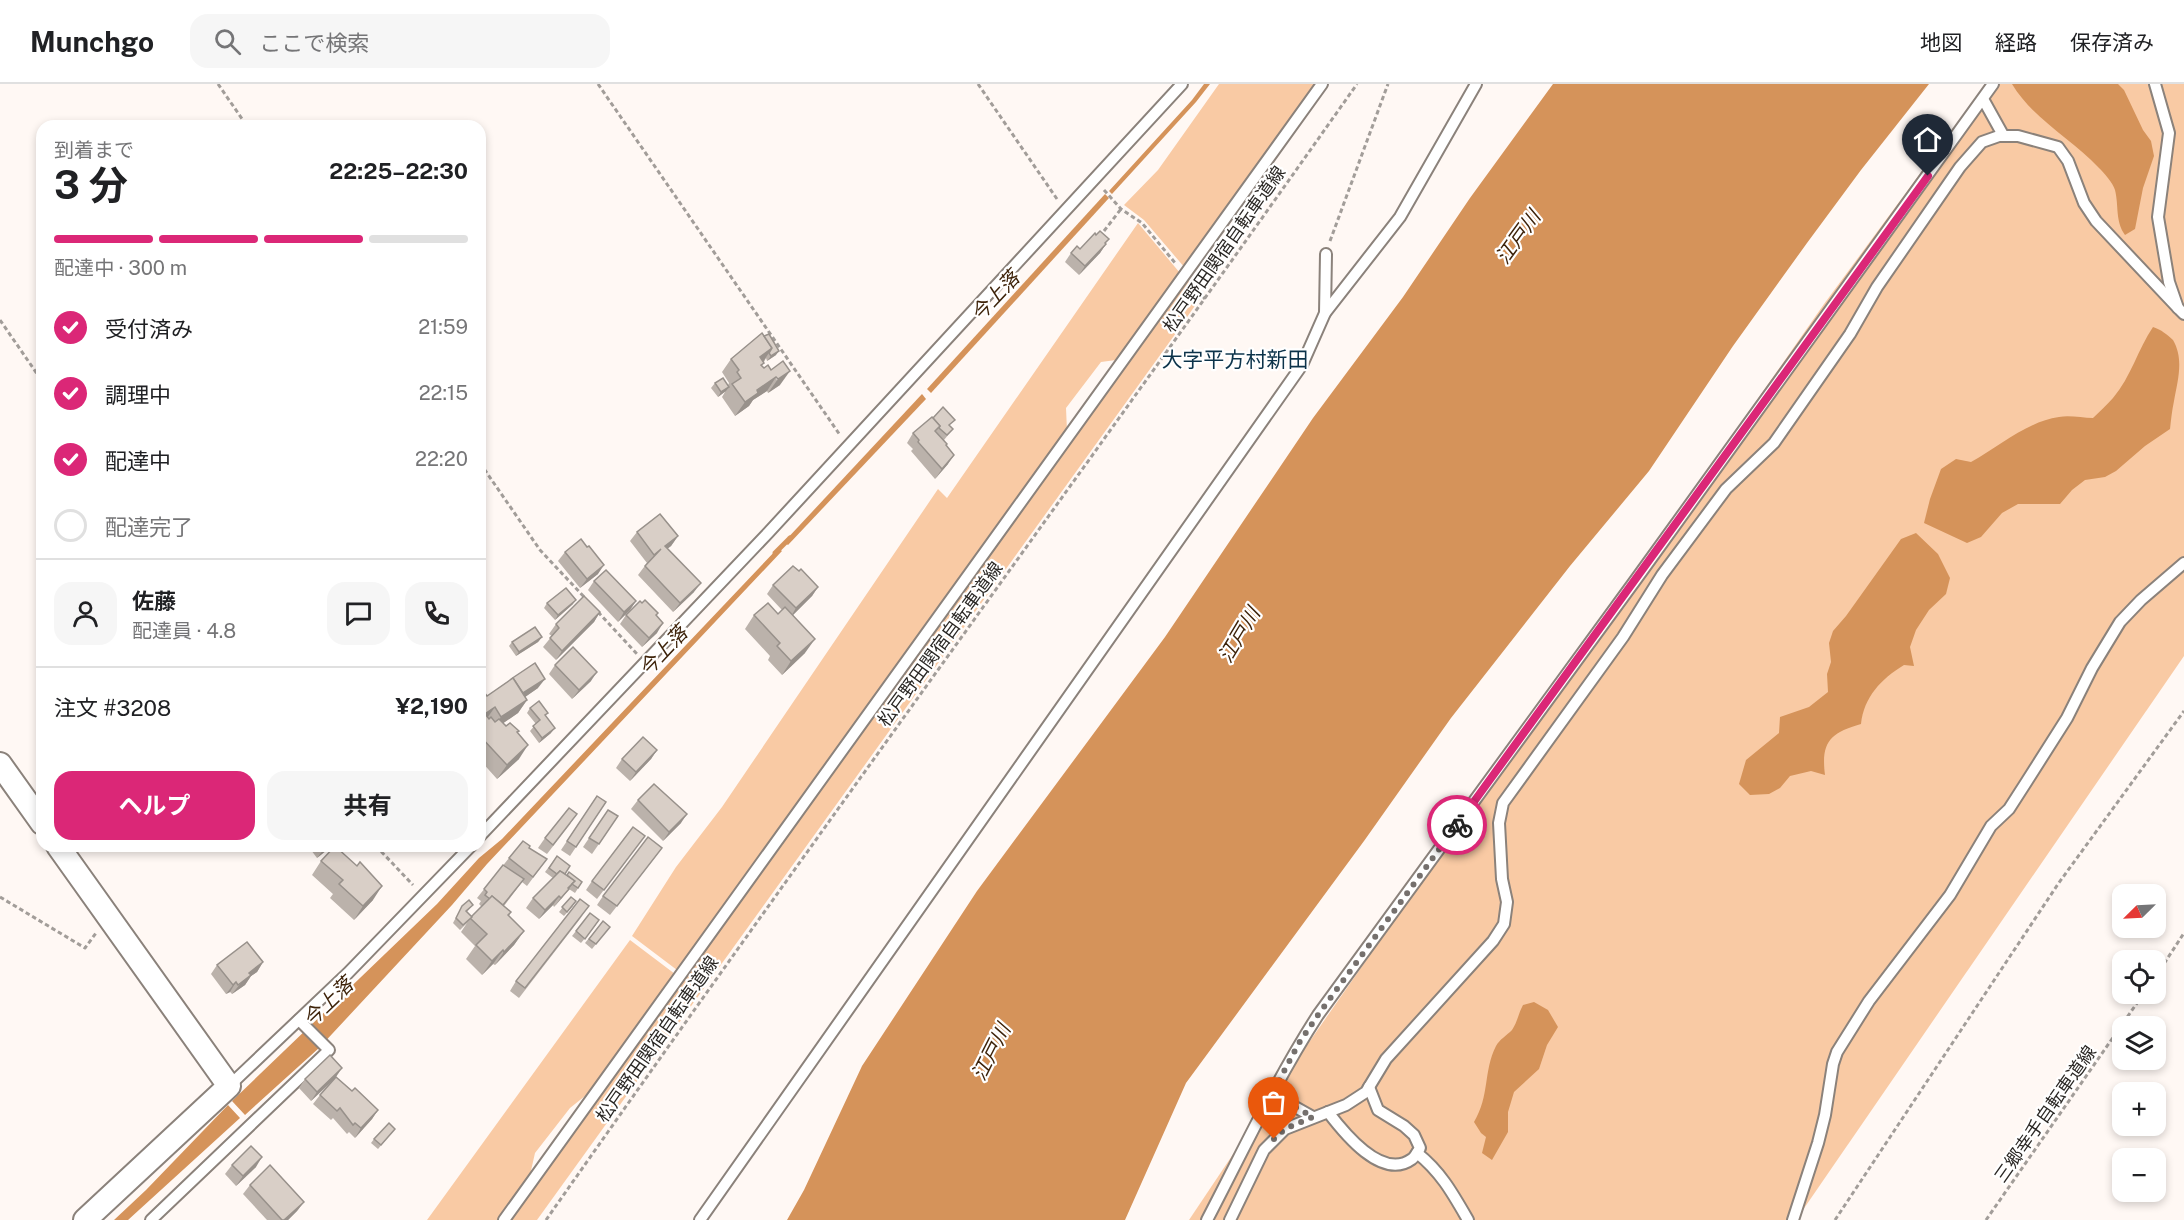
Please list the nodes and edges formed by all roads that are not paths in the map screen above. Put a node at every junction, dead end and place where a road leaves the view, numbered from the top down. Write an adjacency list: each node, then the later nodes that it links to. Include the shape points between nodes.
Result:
1 (1182, 84): 14 (lane)
2 (1322, 84): 26 (lane)
3 (1476, 84): 10 (lane, via 1400,217)
4 (1993, 84): 6 (lane)
5 (2155, 84): 9 (lane, via 2169,133 2158,217 2169,282)
6 (1983, 99): 7 (lane); 20 (lane, via 1318,1015)
7 (2003, 135): 9 (lane, via 2058,147 2096,221); 19 (lane, via 1982,141 1960,166 1774,443 1726,489 1503,803 1498,823 1507,902 1504,924 1386,1059)
8 (1326, 254): 10 (lane)
9 (2181, 311)
10 (1325, 313): 27 (lane, via 1302,365)
11 (2184, 563): 31 (lane, via 2120,622 2067,718 2015,799 1991,826 1950,895 1869,1000 1837,1052 1818,1143)
12 (0, 764): 13 (street)
13 (36, 815)
14 (486, 830)
15 (62, 852): 18 (street)
16 (465, 852): 17 (lane)
17 (301, 1022): 18 (lane); 25 (lane, via 329,1050)
18 (229, 1086): 24 (street)
19 (1369, 1087): 21 (lane, via 1346,1105); 23 (lane, via 1378,1110 1414,1135 1420,1148)
20 (1272, 1094): 22 (lane); 28 (lane)
21 (1328, 1112): 22 (lane); 23 (lane, via 1344,1133 1375,1160 1399,1165)
22 (1313, 1117): 29 (lane, via 1285,1129 1263,1149)
23 (1417, 1153): 30 (lane, via 1449,1187)
24 (85, 1220)
25 (151, 1220)
26 (504, 1220)
27 (700, 1220)
28 (1207, 1220)
29 (1230, 1220)
30 (1468, 1220)
31 (1793, 1220)

